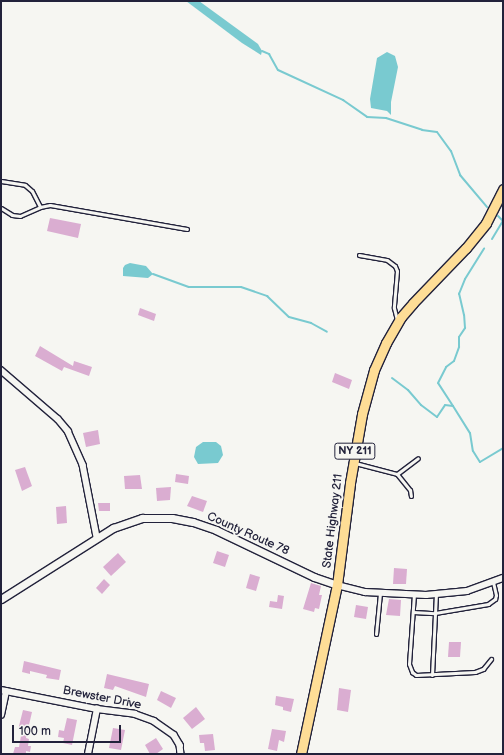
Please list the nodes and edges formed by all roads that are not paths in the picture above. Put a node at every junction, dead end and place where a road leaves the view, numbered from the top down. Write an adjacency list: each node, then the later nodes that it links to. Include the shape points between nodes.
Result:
1 (1, 178): 3 (lane, via 25,185 32,191)
2 (503, 189): 7 (main road, State Highway 211 / NY 211, via 486,223 466,248 413,302)
3 (40, 207): 4 (lane, via 20,216 12,215); 5 (lane, via 50,205)
4 (1, 208)
5 (187, 228)
6 (359, 255): 7 (lane, via 387,260 395,266 397,271 394,308)
7 (398, 323): 10 (main road, State Highway 211 / NY 211, via 374,370 362,414)
8 (1, 370): 13 (street, via 58,419 68,431 83,465)
9 (418, 458): 11 (lane)
10 (353, 463): 11 (lane); 16 (main road, State Highway 211 / NY 211)
11 (397, 474): 12 (lane, via 404,480)
12 (411, 496)
13 (97, 537): 16 (street, County Route 78, via 124,522 142,518 172,518 193,522); 20 (street, County Route 78)
14 (503, 578): 15 (street)
15 (493, 582): 19 (street, via 467,591); 22 (lane, via 496,595 492,602)
16 (337, 585): 17 (street, via 365,592); 31 (main road, State Highway 211 / NY 211)
17 (380, 592): 18 (street); 23 (lane)
18 (414, 594): 19 (street); 21 (lane)
19 (436, 594): 22 (lane)
20 (1, 599)
21 (413, 612): 22 (lane); 25 (lane, via 409,668 416,675)
22 (435, 613): 25 (lane)
23 (376, 634)
24 (492, 659): 25 (lane, via 483,669 476,672)
25 (432, 675)
26 (3, 691): 27 (street, Brewster Drive); 28 (street)
27 (97, 709): 29 (street); 30 (street, Brewster Drive, via 135,714 154,721 174,735 180,745)
28 (1, 715)
29 (88, 754)
30 (181, 754)
31 (301, 754)

